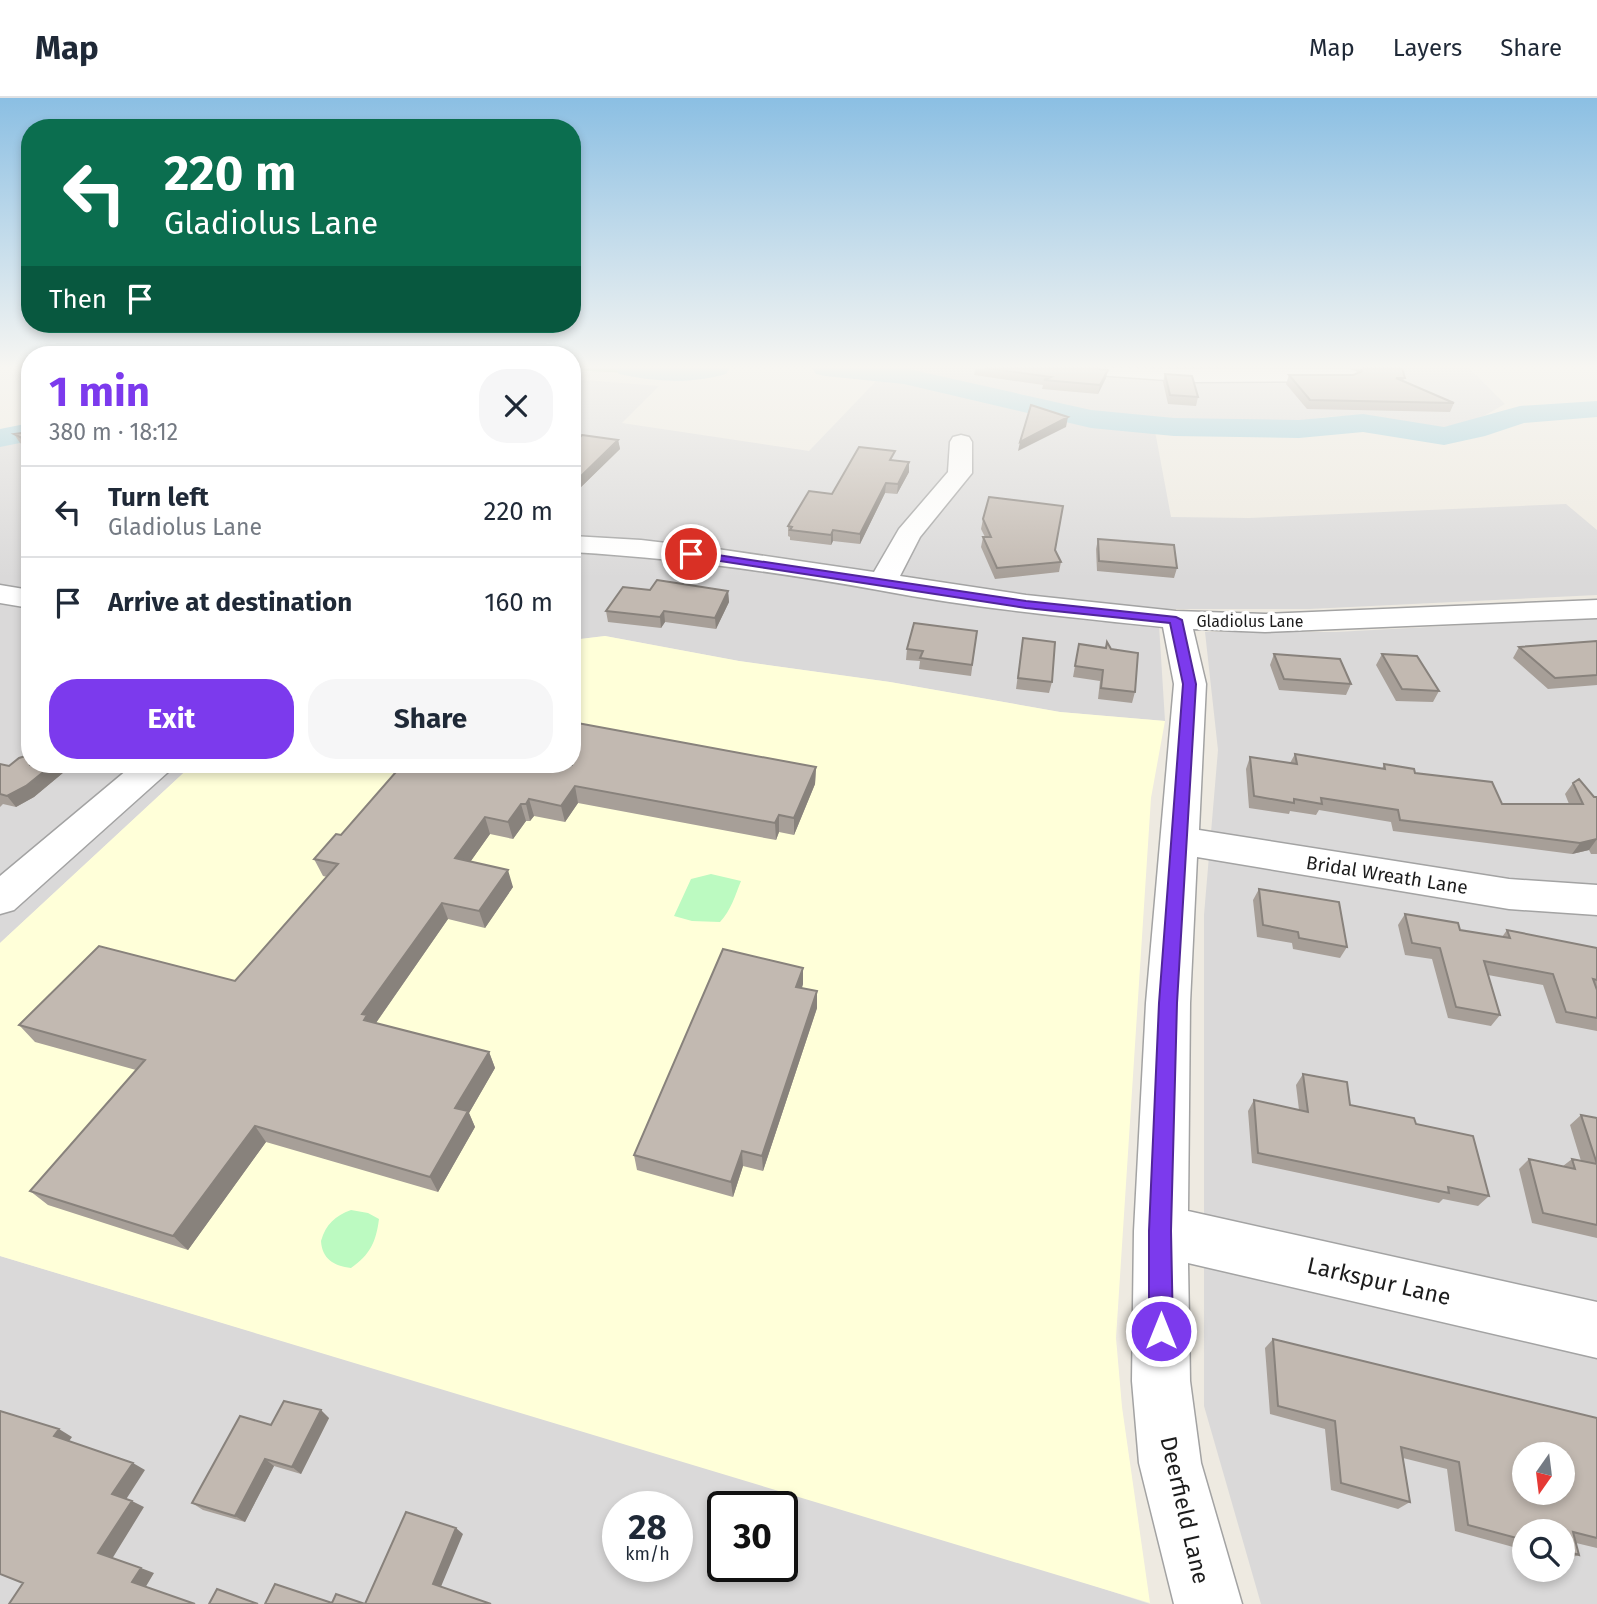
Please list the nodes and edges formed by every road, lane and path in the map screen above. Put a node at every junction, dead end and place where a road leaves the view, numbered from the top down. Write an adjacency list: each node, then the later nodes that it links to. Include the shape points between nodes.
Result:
1 (961, 442): 3 (street, via 960,473 908,535)
2 (581, 545): 3 (street, Gladiolus Lane, via 717,557)
3 (882, 583): 7 (street, Gladiolus Lane)
4 (0, 594): 5 (street)
5 (21, 598)
6 (1597, 609): 7 (street, Gladiolus Lane, via 1265,623)
7 (1176, 620): 9 (street, Deerfield Lane, via 1190,684)
8 (146, 773): 10 (street)
9 (1178, 840): 11 (street, Bridal Wreath Lane, via 1509,894); 12 (street, Deerfield Lane)
10 (1, 896)
11 (1597, 900)
12 (1160, 1231): 13 (street, Larkspur Lane); 14 (street, Deerfield Lane, via 1161,1381 1170,1463)
13 (1597, 1330)
14 (1208, 1604)

